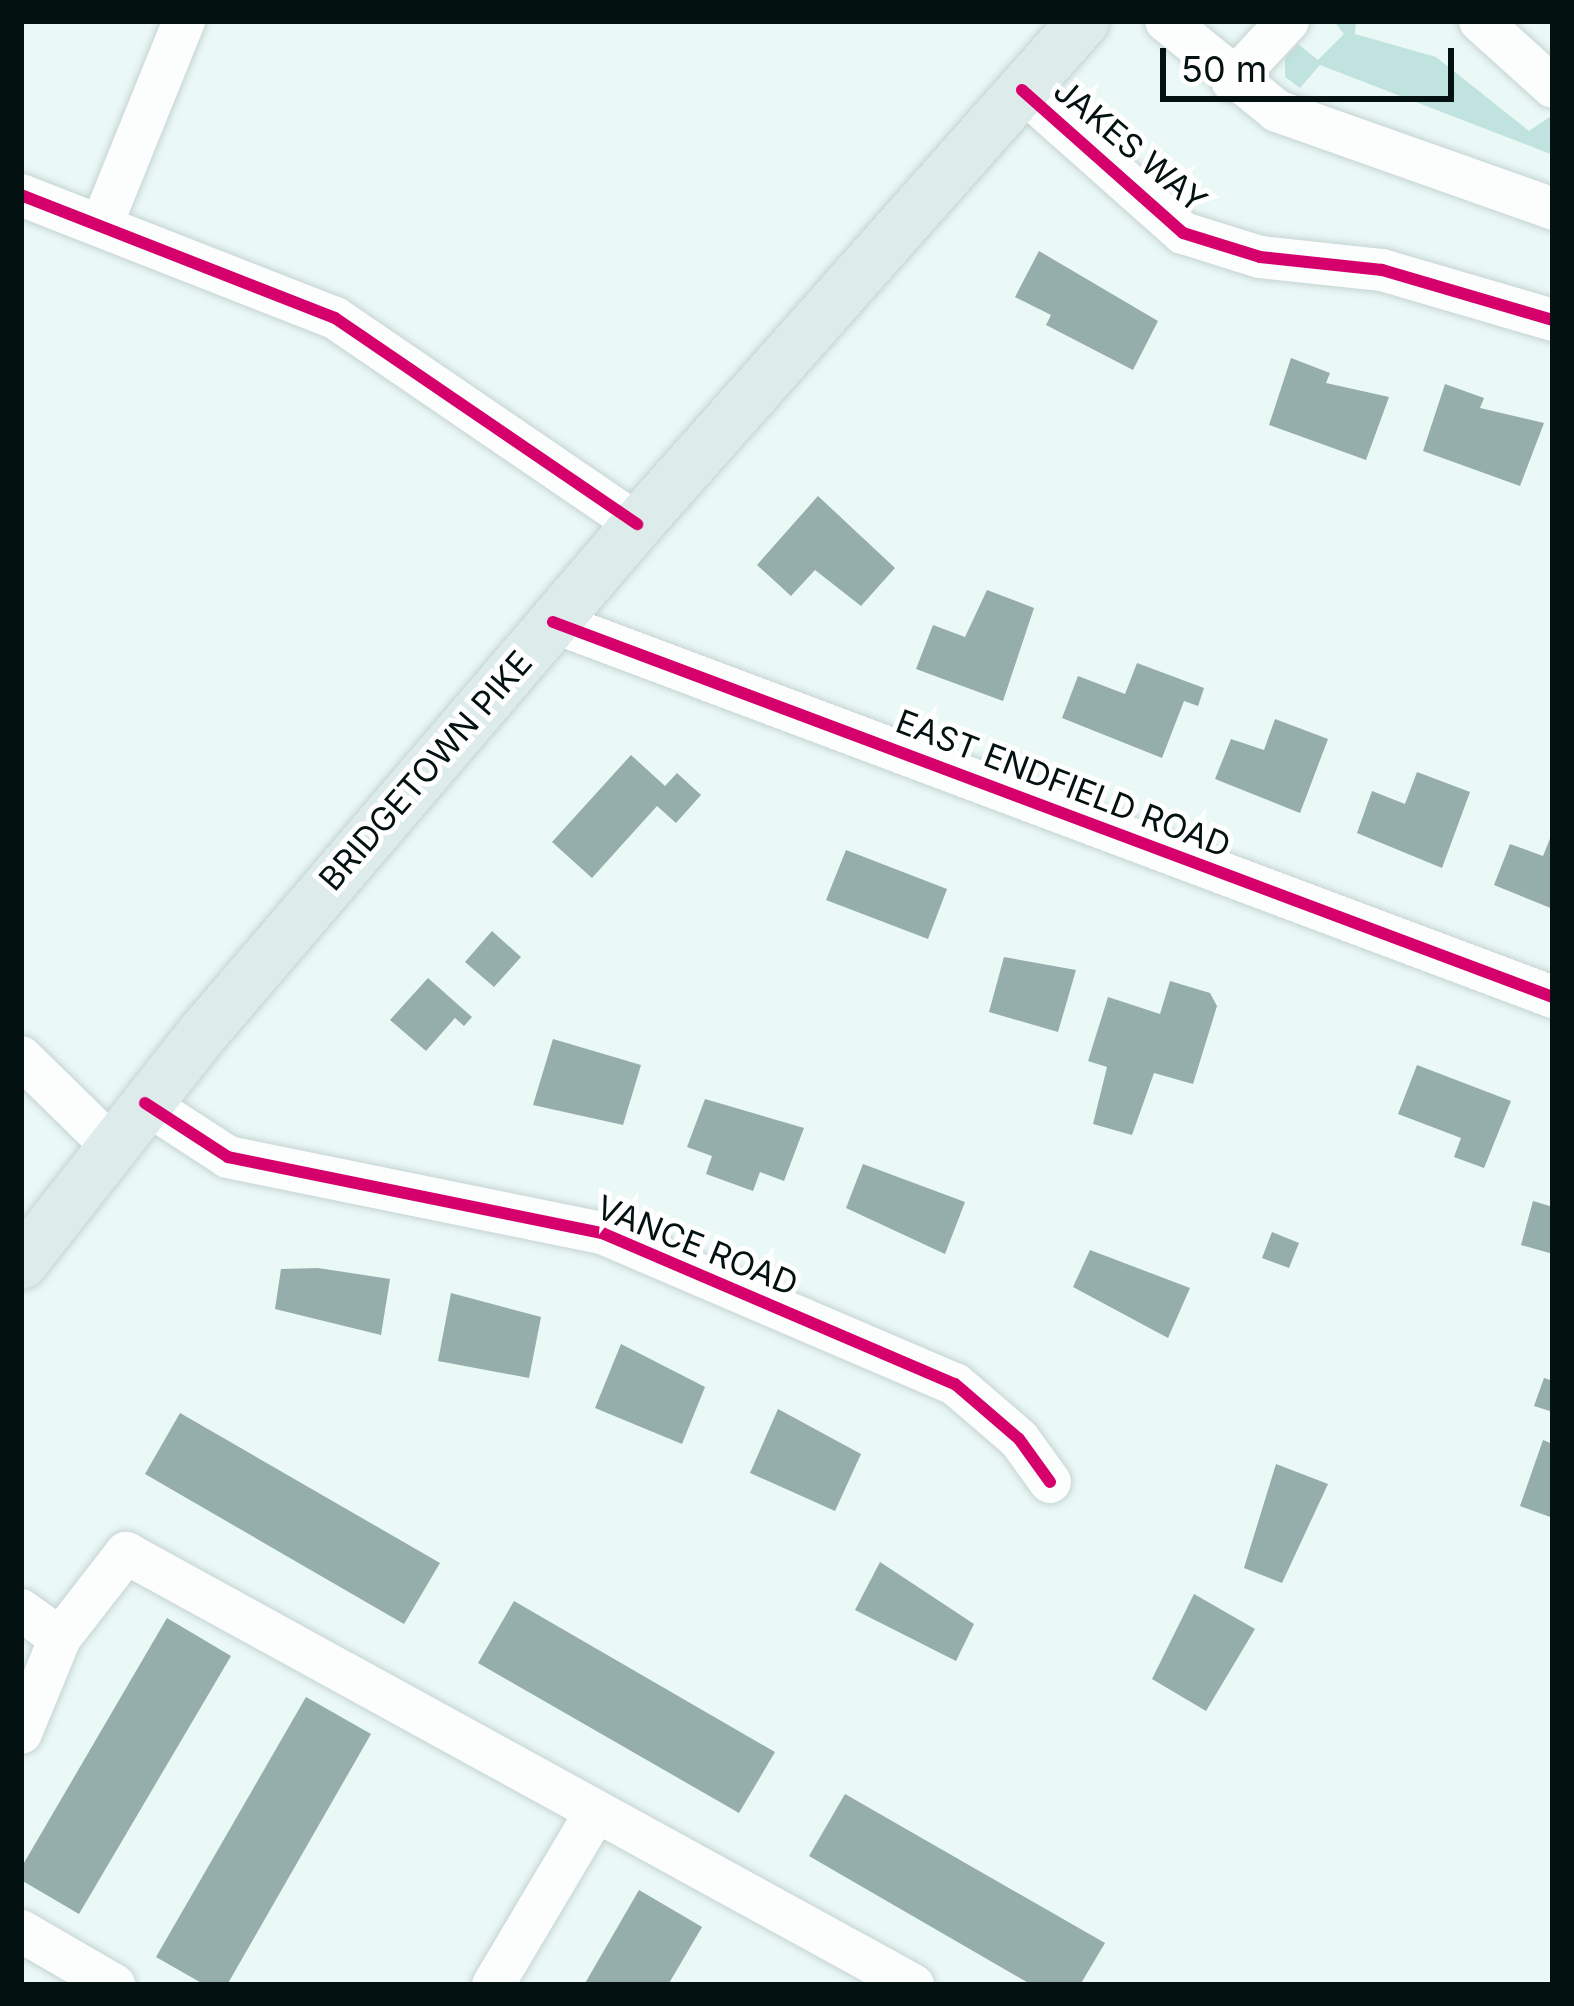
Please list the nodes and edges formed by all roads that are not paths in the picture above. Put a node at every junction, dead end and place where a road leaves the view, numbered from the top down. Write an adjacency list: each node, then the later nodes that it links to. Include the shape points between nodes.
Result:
1 (184, 21): 11 (street)
2 (1083, 21): 8 (main road, BRIDGETOWN PIKE)
3 (1166, 21): 6 (street)
4 (1288, 21): 6 (street)
5 (1480, 21): 7 (street)
6 (1232, 81): 10 (street, via 1277,111)
7 (1553, 87)
8 (1022, 90): 12 (street, JAKES WAY, via 1183,233 1261,257 1382,270); 13 (main road, BRIDGETOWN PIKE)
9 (21, 195): 11 (street)
10 (1553, 209)
11 (102, 224): 13 (street, via 335,318)
12 (1553, 320)
13 (637, 524): 14 (main road, BRIDGETOWN PIKE)
14 (554, 622): 15 (street, EAST ENDFIELD ROAD); 17 (main road, BRIDGETOWN PIKE)
15 (1553, 997)
16 (21, 1058): 18 (street)
17 (145, 1103): 18 (main road, BRIDGETOWN PIKE); 20 (street, VANCE ROAD, via 228,1157 548,1216 625,1242 955,1384 1019,1438)
18 (111, 1145): 19 (main road, BRIDGETOWN PIKE)
19 (21, 1263)
20 (1050, 1482)
21 (21, 1610): 22 (street)
22 (60, 1638): 23 (street); 24 (street, via 126,1553)
23 (21, 1732)
24 (593, 1815): 27 (street); 28 (street)
25 (21, 1931): 26 (street)
26 (114, 1985)
27 (493, 1985)
28 (913, 1985)

